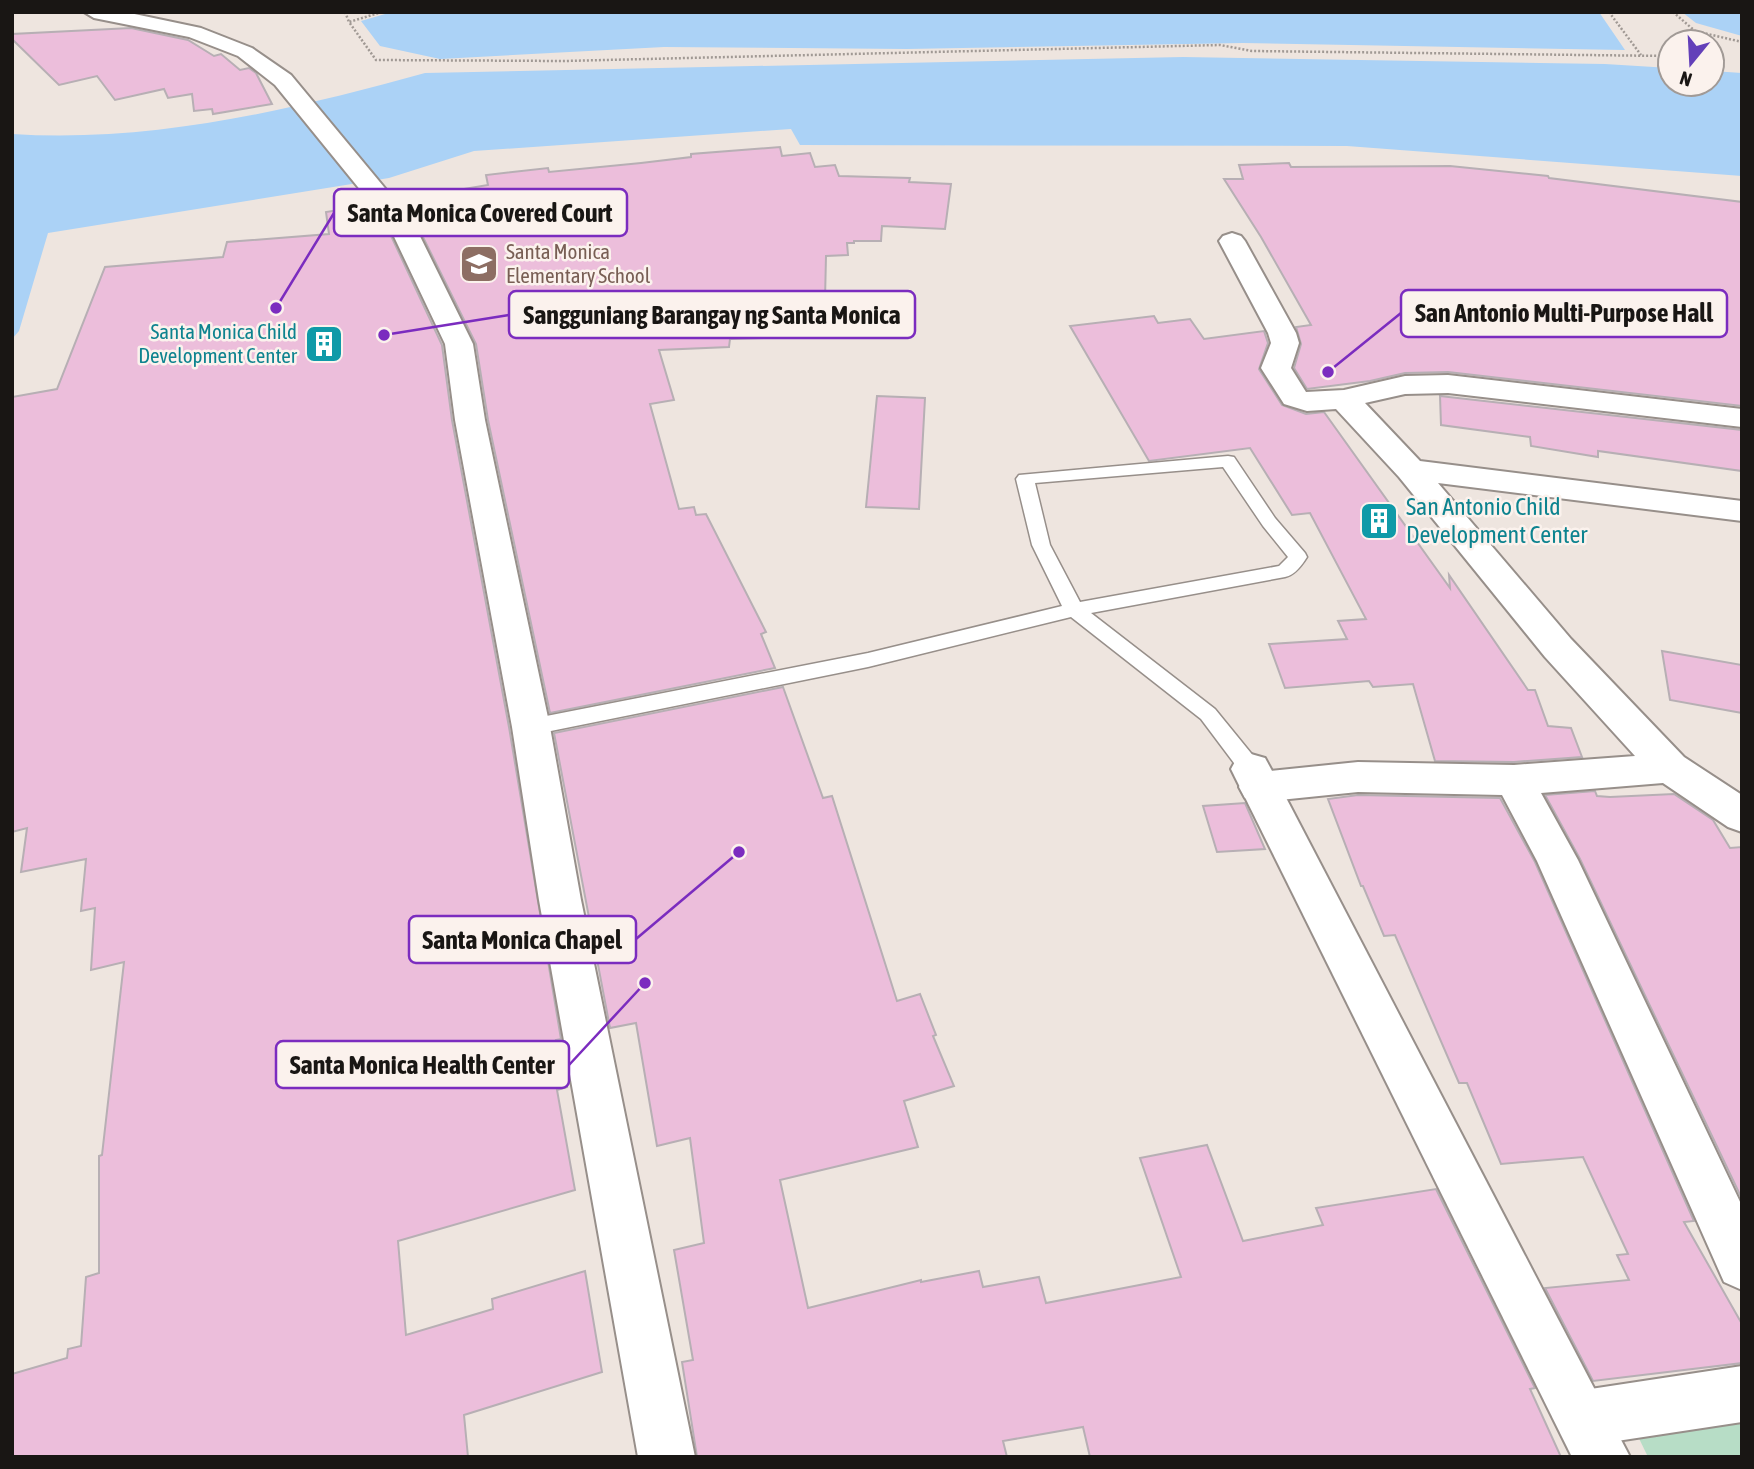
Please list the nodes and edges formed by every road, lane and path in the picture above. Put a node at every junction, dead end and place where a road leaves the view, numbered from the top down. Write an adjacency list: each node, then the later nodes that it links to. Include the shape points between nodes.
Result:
1 (94, 12): 16 (street, via 194,32 245,52 283,80 400,222 459,344)
2 (345, 12): 6 (path)
3 (382, 12): 6 (path)
4 (1609, 12): 8 (path)
5 (1673, 12): 7 (path, via 1695,31)
6 (349, 22): 8 (path, via 376,60 419,62 1220,45 1252,51)
7 (1742, 43)
8 (1642, 56): 9 (path)
9 (1656, 56)
10 (1232, 241): 11 (street, via 1282,333 1285,343 1276,368 1295,398 1307,402)
11 (1344, 399): 12 (street, via 1405,385 1448,384); 13 (street)
12 (1742, 418)
13 (1410, 470): 14 (street); 17 (street, via 1558,648)
14 (1742, 510)
15 (1074, 610): 15 (lane, via 1041,545 1025,480 1228,461 1298,557 1285,571); 16 (lane, via 868,660); 18 (lane, via 1208,713)
16 (531, 727): 24 (street)
17 (1670, 768): 19 (street); 20 (street)
18 (1255, 778): 19 (street); 23 (street)
19 (1514, 780): 21 (street, via 1557,860)
20 (1742, 816)
21 (1742, 1264)
22 (1742, 1394): 23 (street)
23 (1593, 1437)
24 (667, 1457)

